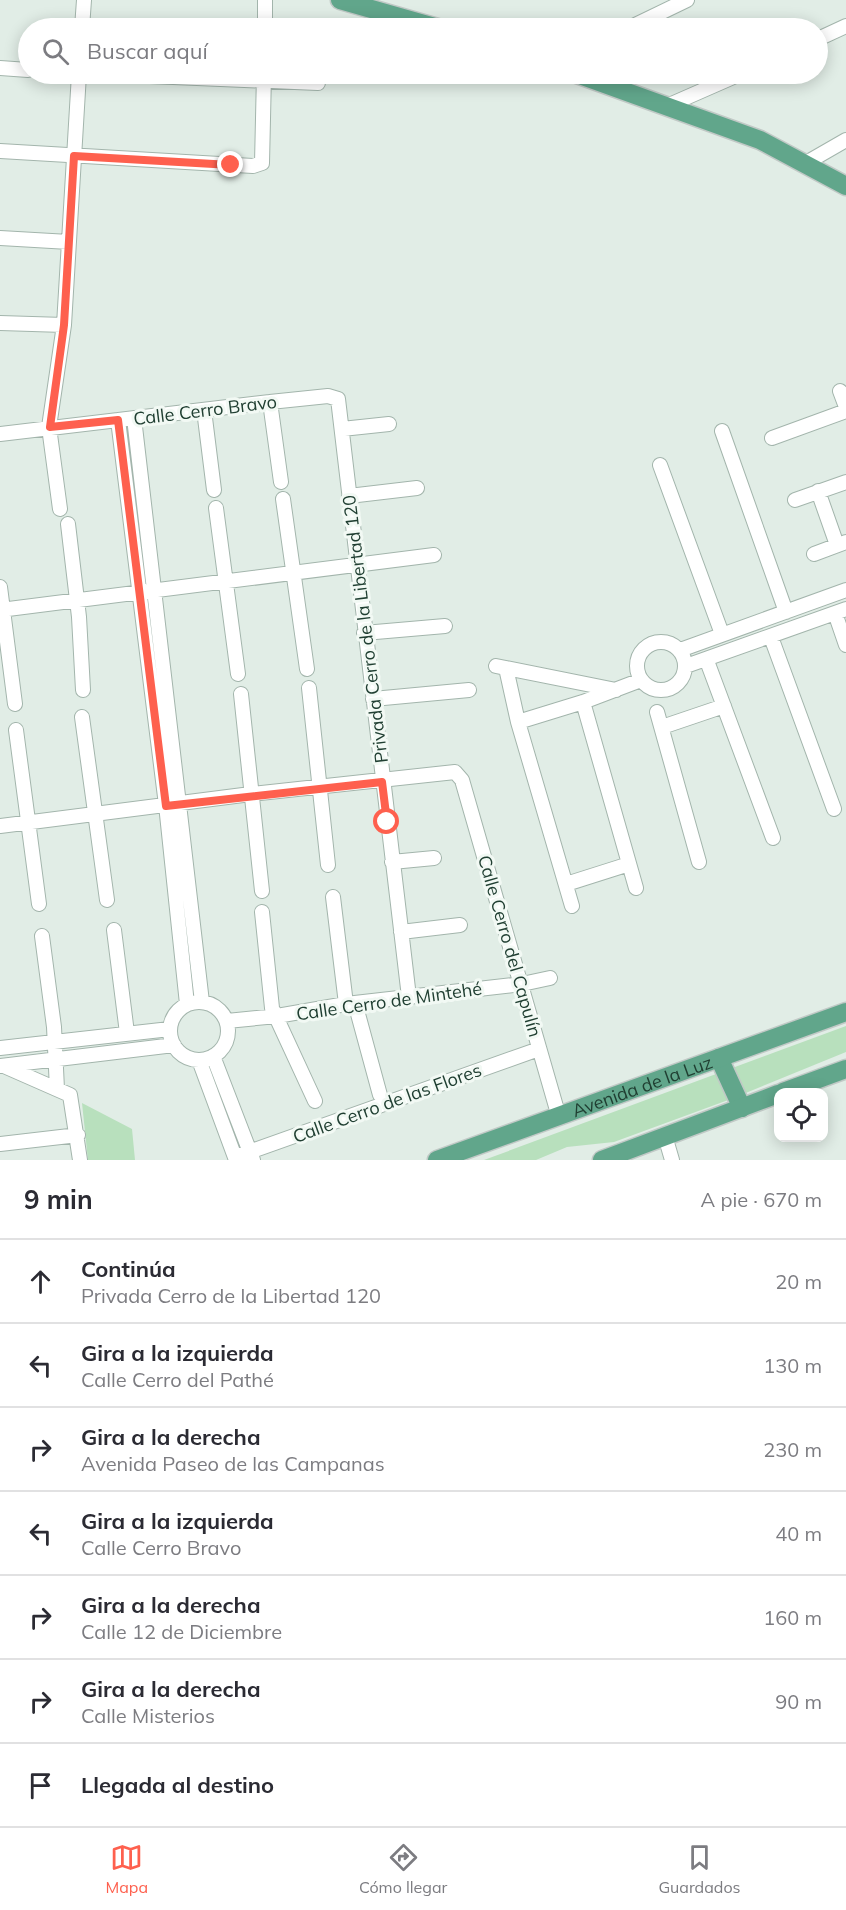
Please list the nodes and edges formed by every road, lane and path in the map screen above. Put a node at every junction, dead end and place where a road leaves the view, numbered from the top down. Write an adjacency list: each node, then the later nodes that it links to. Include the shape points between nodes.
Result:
1 (84, 0): 5 (street)
2 (265, 0): 6 (street)
3 (340, 0): 7 (main road)
4 (687, 0): 8 (street)
5 (83, 18)
6 (265, 18)
7 (403, 18)
8 (650, 18)
9 (846, 26): 10 (street)
10 (828, 34)
11 (0, 68): 12 (street)
12 (18, 69)
13 (78, 84): 20 (street)
14 (264, 84): 20 (street, via 262,163 253,166)
15 (605, 84): 17 (main road)
16 (717, 84): 17 (street)
17 (667, 106): 21 (main road, via 759,140)
18 (846, 140): 21 (street)
19 (0, 151): 20 (street)
20 (74, 156): 24 (street)
21 (806, 163): 22 (main road)
22 (846, 186)
23 (0, 238): 24 (street)
24 (69, 242): 26 (street)
25 (0, 322): 26 (street)
26 (64, 325): 36 (street)
27 (840, 391): 30 (street)
28 (338, 399): 29 (street, Calle Cerro Bravo, via 328,396); 37 (street, Privada Cerro de la Libertad 120)
29 (270, 402): 31 (street, Calle Cerro Bravo); 42 (street)
30 (846, 406)
31 (204, 410): 33 (street, Calle Cerro Bravo); 45 (street)
32 (846, 411): 40 (street)
33 (134, 418): 34 (street, Calle Cerro Bravo); 60 (street)
34 (118, 420): 36 (street, Calle Cerro Bravo); 62 (street)
35 (389, 424): 37 (street)
36 (50, 427): 39 (street, Calle Cerro Bravo); 51 (street)
37 (342, 429): 47 (street, Privada Cerro de la Libertad 120)
38 (722, 431): 66 (street)
39 (0, 434)
40 (771, 438)
41 (660, 465): 69 (street)
42 (281, 482)
43 (846, 482): 46 (street)
44 (417, 488): 47 (street)
45 (214, 490)
46 (818, 491): 49 (street); 53 (street)
47 (350, 496): 56 (street, Privada Cerro de la Libertad 120)
48 (284, 499): 57 (street)
49 (795, 500)
50 (216, 508): 58 (street)
51 (60, 509)
52 (68, 524): 63 (street)
53 (842, 543): 54 (street)
54 (814, 554)
55 (435, 555): 56 (street)
56 (356, 565): 57 (street); 68 (street, Privada Cerro de la Libertad 120)
57 (294, 572): 58 (street); 75 (street)
58 (224, 581): 60 (street); 76 (street)
59 (0, 587): 64 (street)
60 (156, 590): 62 (street); 95 (street)
61 (846, 590): 66 (street)
62 (140, 591): 63 (street); 95 (street)
63 (77, 600): 64 (street); 79 (street)
64 (1, 610): 85 (street)
65 (840, 611): 70 (street); 71 (street)
66 (786, 612): 69 (street)
67 (445, 626): 68 (street)
68 (364, 633): 83 (street, Privada Cerro de la Libertad 120)
69 (722, 634): 72 (street)
70 (771, 637): 73 (street); 96 (street)
71 (845, 638)
72 (680, 650): 74 (street); 77 (street, via 664,641 646,646 637,664)
73 (707, 661): 74 (street); 86 (street)
74 (686, 666): 77 (street, via 679,683 671,689 651,688)
75 (307, 669)
76 (238, 674)
77 (641, 680): 81 (street)
78 (309, 688): 93 (street)
79 (83, 690)
80 (469, 690): 83 (street)
81 (616, 690): 84 (street); 89 (street, via 501,667)
82 (241, 694): 94 (street)
83 (373, 699): 92 (street, Privada Cerro de la Libertad 120)
84 (583, 702): 89 (street); 104 (street)
85 (15, 704)
86 (723, 706): 90 (street); 100 (street)
87 (657, 712): 90 (street)
88 (82, 717): 97 (street)
89 (518, 722): 106 (street)
90 (662, 727): 103 (street)
91 (16, 730): 98 (street)
92 (382, 782): 93 (street); 102 (street, Privada Cerro de la Libertad 120); 119 (street, Calle Cerro del Capulín, via 450,772 460,776)
93 (319, 787): 94 (street); 105 (street)
94 (251, 794): 95 (street); 108 (street)
95 (173, 805): 97 (street); 121 (street); 122 (street)
96 (834, 809)
97 (97, 814): 98 (street); 110 (street)
98 (29, 823): 99 (street); 111 (street)
99 (0, 826)
100 (773, 838)
101 (434, 858): 102 (street)
102 (392, 862): 116 (street, Privada Cerro de la Libertad 120)
103 (699, 862)
104 (629, 864): 106 (street); 107 (street)
105 (328, 866)
106 (566, 884): 112 (street)
107 (636, 888)
108 (262, 891)
109 (333, 897): 123 (street)
110 (107, 900)
111 (39, 904)
112 (572, 906)
113 (262, 912): 125 (street, via 272,1008)
114 (460, 925): 116 (street)
115 (114, 930): 128 (street)
116 (401, 932): 120 (street, Privada Cerro de la Libertad 120)
117 (42, 936): 129 (street)
118 (550, 978): 119 (street, Calle Cerro de Mintehé)
119 (522, 984): 120 (street, Calle Cerro de Mintehé); 132 (street, Calle Cerro del Capulín)
120 (409, 997): 123 (street, Calle Cerro de Mintehé)
121 (202, 1002): 122 (street); 126 (street, via 213,1005)
122 (187, 1004): 127 (street, via 178,1011)
123 (350, 1004): 125 (street, Calle Cerro de Mintehé); 141 (street)
124 (846, 1012): 134 (main road, Avenida de la Luz)
125 (277, 1016): 126 (street, Calle Cerro de Mintehé); 143 (street)
126 (227, 1021): 133 (street, via 224,1046)
127 (170, 1029): 128 (street); 130 (street)
128 (128, 1033): 129 (street)
129 (55, 1042): 131 (street); 135 (street)
130 (174, 1045): 135 (street); 136 (street, via 186,1056)
131 (0, 1048)
132 (539, 1049): 145 (street, Calle Cerro del Capulín); 149 (street, Calle Cerro de las Flores)
133 (213, 1056): 136 (street); 149 (street)
134 (719, 1058): 144 (main road); 145 (main road, Avenida de la Luz)
135 (56, 1060): 137 (street); 140 (street)
136 (199, 1060): 150 (street)
137 (1, 1066): 140 (street)
138 (846, 1069): 139 (main road)
139 (794, 1088)
140 (57, 1089): 146 (street, via 70,1095)
141 (380, 1095)
142 (774, 1096): 144 (main road)
143 (315, 1101)
144 (742, 1108): 147 (main road)
145 (559, 1117): 152 (main road, Avenida de la Luz)
146 (78, 1135): 148 (street); 151 (street)
147 (665, 1137): 153 (main road); 154 (street)
148 (0, 1144)
149 (252, 1156): 150 (street, Calle Cerro de las Flores)
150 (236, 1158)
151 (80, 1160)
152 (437, 1160)
153 (602, 1160)
154 (672, 1160)

